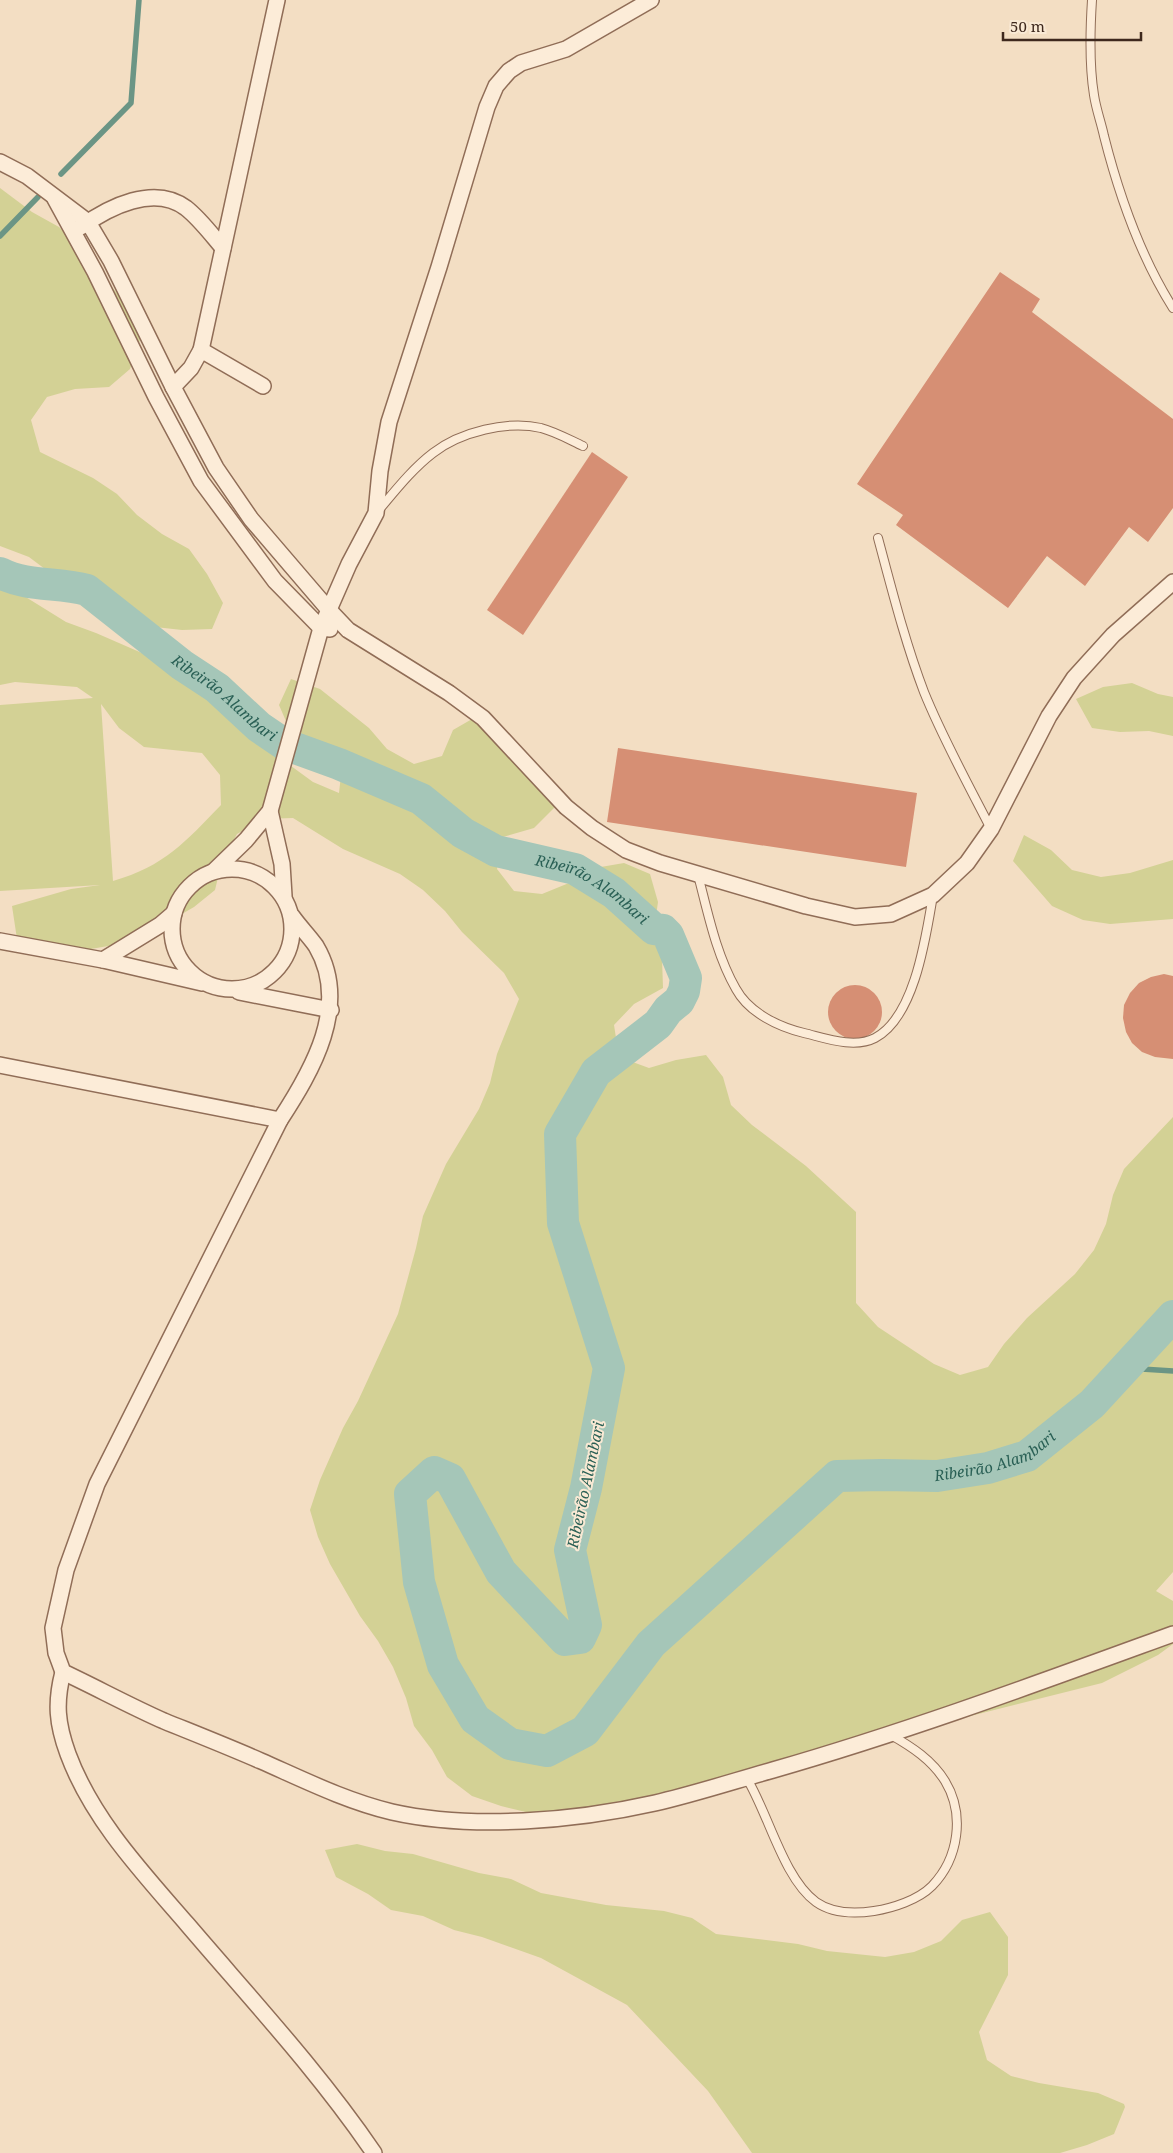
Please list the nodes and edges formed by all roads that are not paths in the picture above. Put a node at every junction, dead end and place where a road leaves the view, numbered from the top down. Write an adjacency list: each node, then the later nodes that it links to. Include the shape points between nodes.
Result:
1 (277, 0): 8 (street)
2 (651, 0): 14 (street, via 566,49 522,63 509,71 496,86 484,114 390,422)
3 (1092, 0): 9 (lane, via 1090,38 1094,96 1111,162 1134,231)
4 (0, 162): 5 (street)
5 (53, 196): 6 (street); 7 (street)
6 (88, 222): 7 (street); 8 (street, via 120,205 154,198 170,200 202,223); 11 (street)
7 (72, 233): 18 (street, via 201,481 275,581)
8 (223, 248): 10 (street)
9 (1173, 308)
10 (201, 350): 11 (street, via 192,368); 12 (street)
11 (173, 386): 17 (street, via 216,468 251,519)
12 (263, 386)
13 (583, 446): 14 (lane, via 542,428 517,424 489,428 434,452)
14 (376, 513): 17 (street, via 348,564)
15 (878, 538): 21 (lane, via 906,639 925,692)
16 (1173, 582): 21 (street, via 1112,635 1074,678 1048,716)
17 (329, 610): 18 (street); 19 (street)
18 (321, 628): 19 (street); 20 (street)
19 (348, 630): 23 (street, via 483,718 566,807 592,828 626,850)
20 (270, 811): 22 (street); 25 (street, via 282,864)
21 (991, 829): 24 (street, via 967,863)
22 (214, 871): 25 (street, via 234,868 253,872 271,882); 26 (street, via 196,880 182,894)
23 (698, 875): 24 (street, via 855,917 891,914); 24 (lane, via 720,956 737,991 757,1012 788,1029 852,1043 874,1038 895,1021 911,990 923,952)
24 (933, 895)
25 (284, 896): 27 (street)
26 (174, 913): 29 (street); 30 (street, via 174,946 181,962)
27 (292, 916): 31 (street, via 292,938 285,959 271,976 252,987); 32 (street, via 316,947 328,976)
28 (0, 940): 29 (street)
29 (103, 960): 30 (street)
30 (206, 984): 31 (street)
31 (230, 990): 32 (street)
32 (331, 1010): 34 (street, via 309,1073)
33 (0, 1065): 34 (street)
34 (280, 1120): 36 (street, via 97,1484 66,1570 53,1628 56,1653)
35 (1173, 1634): 37 (street)
36 (63, 1672): 38 (street, via 164,1721 328,1791 392,1812 430,1818 538,1820 589,1815 658,1802); 39 (street, via 58,1694 59,1723 68,1754 101,1819 311,2069)
37 (890, 1734): 38 (street); 38 (lane, via 931,1763 945,1781 954,1801 958,1824 945,1869 931,1887 884,1910 835,1912 816,1901 798,1884)
38 (746, 1777)
39 (374, 2153)

